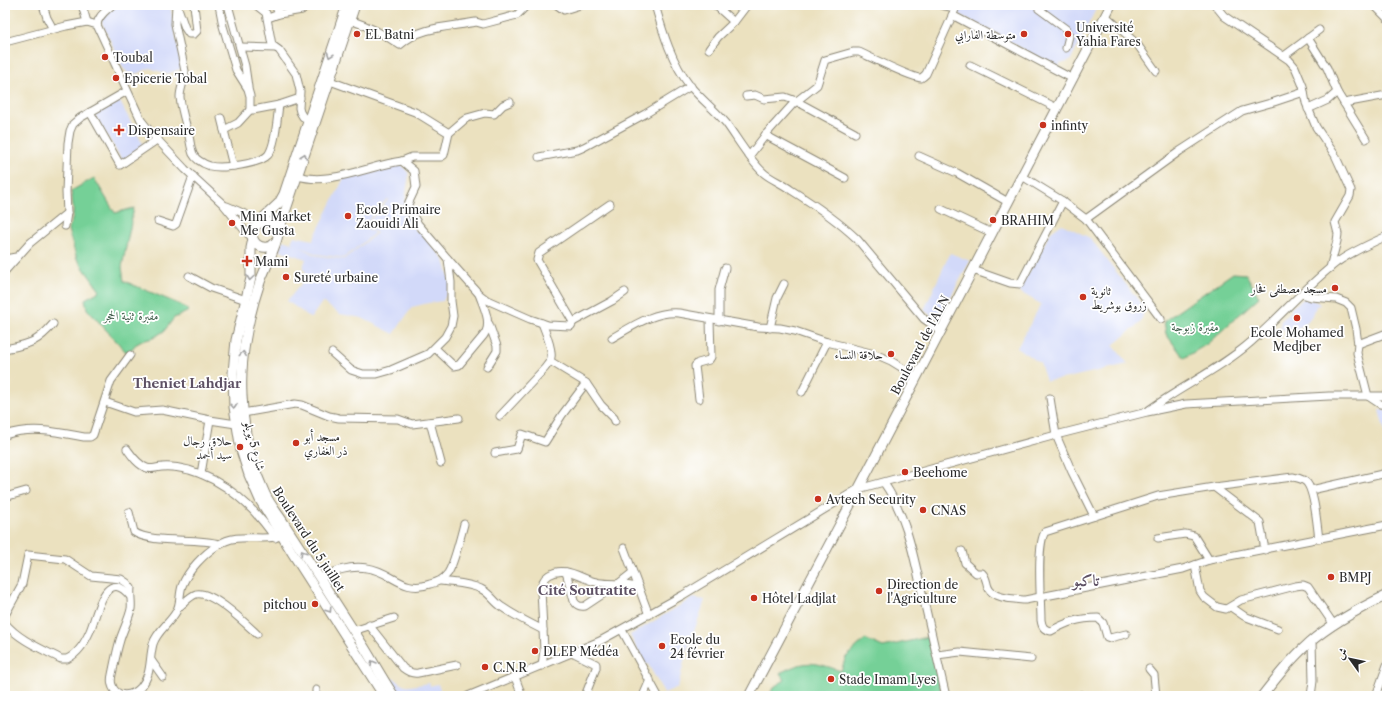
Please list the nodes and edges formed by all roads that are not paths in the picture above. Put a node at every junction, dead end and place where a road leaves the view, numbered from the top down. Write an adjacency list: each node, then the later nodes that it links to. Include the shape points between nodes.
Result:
1 (43, 5): 33 (street)
2 (82, 5): 30 (street)
3 (112, 5): 32 (street, via 97,20)
4 (177, 5): 5 (street, via 185,28 189,34 194,34 198,27); 74 (street, via 175,24 185,71 180,97 193,154 198,160 211,166)
5 (194, 5)
6 (219, 5): 47 (street, via 236,70)
7 (228, 5): 37 (street)
8 (256, 5): 27 (street)
9 (274, 5): 25 (street)
10 (306, 5): 25 (street, via 302,10)
11 (347, 5): 63 (main road, one-way to 63)
12 (355, 5): 29 (main road)
13 (527, 5): 29 (street, via 517,15 483,24 476,22 416,33 400,45 366,25)
14 (557, 5): 15 (street, via 564,10)
15 (580, 5)
16 (655, 5): 46 (street, via 673,57)
17 (715, 5): 31 (street)
18 (747, 5): 31 (street)
19 (941, 5): 24 (street)
20 (1041, 5): 39 (street, via 1038,9 1066,29 1069,36)
21 (1111, 5): 26 (main road, Boulevard de l'ALN)
22 (1215, 5): 41 (street, via 1224,16)
23 (1374, 5): 28 (street)
24 (955, 9): 44 (street); 54 (street, via 923,77 919,78 859,52 853,52 825,60 817,85)
25 (279, 14): 27 (street)
26 (1106, 16): 43 (street, via 1137,44); 44 (main road, Boulevard de l'ALN)
27 (268, 18): 38 (street, via 272,45)
28 (1387, 18)
29 (350, 20): 45 (main road)
30 (87, 22): 32 (street); 33 (street)
31 (734, 22): 40 (street)
32 (96, 25): 48 (street)
33 (53, 29): 36 (street)
34 (1319, 30): 35 (street)
35 (1308, 38): 41 (street); 50 (street, via 1327,68)
36 (5, 42)
37 (240, 47): 38 (street); 47 (street)
38 (275, 48): 53 (street, via 296,74)
39 (1066, 48)
40 (709, 49)
41 (1284, 56): 49 (street, via 1295,67)
42 (970, 65): 58 (street)
43 (1156, 71)
44 (1073, 79): 58 (main road, Boulevard de l'ALN)
45 (330, 81): 65 (street, via 415,112); 76 (main road, one-way to 45)
46 (691, 86): 70 (street, via 584,147); 71 (street, via 723,120)
47 (248, 90): 60 (street)
48 (127, 91): 61 (street); 68 (street, via 142,120)
49 (1304, 92): 59 (street); 85 (street, via 1242,111 1180,151)
50 (1338, 92): 56 (street); 59 (street, via 1328,100)
51 (1387, 95): 56 (street)
52 (746, 96): 54 (street, via 755,95 764,99 785,97)
53 (300, 98): 57 (street); 63 (street, via 298,108 303,117)
54 (796, 101): 66 (street); 67 (street)
55 (510, 102): 65 (street, via 494,114 485,112 467,118)
56 (1344, 103): 69 (street)
57 (279, 105): 60 (street); 74 (street, via 270,153 266,158)
58 (1057, 108): 77 (main road, Boulevard de l'ALN)
59 (1308, 109): 98 (street, via 1351,190 1335,222 1338,234)
60 (250, 110): 64 (street, via 238,123)
61 (90, 112): 68 (street, via 120,165); 84 (street, via 73,124 70,131 66,192)
62 (221, 118): 64 (street)
63 (308, 119): 87 (main road, via 284,194)
64 (224, 130): 74 (street)
65 (449, 133): 73 (street, via 444,155 441,157 412,157)
66 (855, 133)
67 (765, 135): 71 (street); 78 (street)
68 (158, 139): 75 (street)
69 (1366, 139)
70 (539, 156)
71 (750, 156): 115 (street, via 764,173 828,214 847,230 924,318)
72 (920, 156): 80 (street, via 957,173)
73 (402, 161): 76 (street, via 313,179); 96 (street, via 414,171 416,179 416,187 408,204 409,210)
74 (233, 166)
75 (193, 176): 81 (street); 86 (street, via 176,224 173,226)
76 (298, 176): 89 (main road)
77 (1022, 176): 79 (street); 80 (main road, Boulevard de l'ALN)
78 (845, 178)
79 (1063, 201): 85 (street); 99 (street, via 1020,284)
80 (1008, 202): 90 (main road, Boulevard de l'ALN)
81 (223, 204): 87 (street); 92 (street)
82 (610, 204): 110 (street, via 538,256 537,260)
83 (941, 209): 90 (street)
84 (68, 213): 88 (street); 94 (street)
85 (1086, 219): 108 (street)
86 (158, 221)
87 (261, 223): 89 (main road, via 271,223); 92 (main road, via 254,229)
88 (66, 226)
89 (278, 233): 93 (main road)
90 (992, 233): 99 (main road, Boulevard de l'ALN)
91 (1387, 236): 98 (street, via 1357,250)
92 (253, 238): 93 (main road, via 256,244 262,247 268,248); 106 (main road, شارع 5 يويلو, one-way to 106, via 251,278)
93 (276, 242): 136 (main road, Boulevard du 5 juillet, one-way to 93, via 245,341 258,288)
94 (16, 257): 95 (street); 100 (street)
95 (5, 259)
96 (448, 259): 104 (street); 120 (street, via 453,316 445,337)
97 (725, 268): 109 (street, via 719,290)
98 (1330, 268): 105 (street)
99 (972, 270): 115 (main road, Boulevard de l'ALN)
100 (5, 271)
101 (189, 276): 106 (street, via 211,288)
102 (784, 284): 114 (street)
103 (625, 292): 110 (street)
104 (479, 294): 111 (street); 112 (street, via 501,307)
105 (1302, 294): 119 (street, via 1346,303 1351,308); 135 (street, via 1250,343)
106 (246, 300): 142 (main road, شارع 5 يويلو, one-way to 142, via 234,356)
107 (710, 319): 109 (street); 117 (street, via 665,313 640,322); 132 (street, via 711,357 695,366)
108 (1161, 319)
109 (719, 320): 114 (street)
110 (572, 322): 112 (street, via 571,326)
111 (488, 323): 120 (street, via 488,330 459,365 454,366); 125 (street, via 497,351)
112 (542, 323): 124 (street, via 552,356)
113 (53, 324): 121 (street, via 36,340)
114 (770, 328): 118 (street, via 795,331)
115 (940, 332): 126 (main road, Boulevard de l'ALN)
116 (1387, 333): 119 (street)
117 (612, 338)
118 (827, 342): 126 (street, via 875,354); 128 (street)
119 (1358, 344): 129 (street, via 1357,352)
120 (435, 348): 122 (street, via 402,367 377,374 363,374 351,370)
121 (5, 349)
122 (332, 353)
123 (130, 355): 133 (street, via 111,381)
124 (550, 361): 127 (street); 137 (street)
125 (487, 367)
126 (917, 377): 152 (main road, Boulevard de l'ALN)
127 (586, 382): 140 (street); 146 (street, via 545,442 522,434 518,449)
128 (802, 392)
129 (1368, 396): 130 (street); 134 (street, via 1380,404); 135 (street, via 1186,404)
130 (1387, 396)
131 (1050, 398): 144 (street)
132 (700, 399)
133 (105, 402): 139 (street, via 134,412 162,410); 143 (street, via 90,437 44,430)
134 (1387, 404)
135 (1148, 412): 144 (street)
136 (243, 413): 141 (street, via 295,404 339,418 398,419 412,424); 160 (main road, Boulevard du 5 juillet, via 249,448 260,483)
137 (500, 416)
138 (459, 418): 141 (street)
139 (210, 420): 142 (street); 149 (street)
140 (615, 421)
141 (430, 422): 147 (street)
142 (236, 424): 160 (main road, شارع 5 يويلو, via 241,450 254,488)
143 (5, 435)
144 (1056, 435): 150 (street); 157 (street)
145 (127, 449): 149 (street, via 146,468 173,468)
146 (495, 453)
147 (441, 463)
148 (1387, 473): 153 (street)
149 (200, 474): 160 (street, via 219,483 240,498)
150 (884, 483): 152 (street); 194 (street, via 903,516)
151 (1214, 487): 153 (street, via 1293,477 1307,482); 157 (street, via 1158,496); 165 (street, via 1260,522)
152 (858, 489): 181 (street); 211 (main road, Boulevard de l'ALN)
153 (1311, 490): 162 (street)
154 (26, 491): 155 (street)
155 (5, 497)
156 (129, 512): 163 (street, via 134,532 139,536 210,541)
157 (1094, 516): 177 (street, via 1043,534)
158 (464, 524): 172 (street, via 449,571)
159 (1387, 525): 162 (street)
160 (282, 536): 163 (street, via 245,537); 171 (main road, Boulevard du 5 juillet, one-way to 160); 204 (main road, شارع 5 يويلو, one-way to 204)
161 (1158, 538): 167 (street, via 1185,534 1194,536)
162 (1320, 539): 165 (street)
163 (219, 544): 178 (street, via 191,570 182,587)
164 (624, 548): 170 (street)
165 (1265, 550): 167 (street)
166 (962, 551): 177 (street, via 965,563 976,573 982,572 992,592 1011,599)
167 (1209, 560): 168 (street)
168 (1195, 565): 177 (street); 179 (street, via 1200,591 1204,597 1217,607)
169 (566, 572): 173 (street, via 597,582); 173 (street, via 574,601 581,607); 187 (street, via 561,570 551,574 542,583)
170 (632, 573): 173 (street); 174 (street)
171 (320, 578): 172 (street, via 344,568 360,567 374,570 411,587 418,588); 189 (main road, Boulevard du 5 juillet)
172 (441, 580): 187 (street, via 481,588 502,607)
173 (618, 584): 174 (street)
174 (638, 587): 181 (street)
175 (1387, 595): 185 (main road)
176 (130, 596): 180 (street, via 131,588 121,579 91,576 65,559 28,555 22,584); 183 (street, via 122,587 117,586 106,592 84,643 67,659 61,659 25,640); 196 (street, via 132,608 119,642 111,678 114,690 127,695 135,692 142,686)
177 (1041, 597): 191 (street, via 1042,626 1047,630 1051,631 1068,622 1098,618 1107,637)
178 (179, 607): 190 (street, via 194,595 203,594 226,606); 196 (street, via 156,638)
179 (1231, 607): 185 (street, via 1241,600 1303,585 1308,587); 186 (street, via 1244,616)
180 (5, 615)
181 (649, 615): 188 (street)
182 (394, 618): 184 (street)
183 (5, 623)
184 (369, 625): 189 (street); 197 (street, via 407,672 412,674)
185 (1334, 625): 192 (main road)
186 (1278, 629)
187 (543, 630): 199 (street)
188 (622, 630): 193 (street); 203 (street)
189 (353, 631): 205 (main road, Boulevard du 5 juillet, one-way to 189)
190 (257, 634)
191 (1126, 634)
192 (1312, 641): 214 (main road); 215 (street)
193 (574, 653): 199 (street); 208 (street, via 596,664)
194 (937, 655): 195 (street, via 960,652); 212 (street)
195 (1031, 659)
196 (151, 660): 201 (street)
197 (457, 665)
198 (1387, 665): 216 (street)
199 (542, 666): 202 (street)
200 (1150, 669): 213 (street, via 1154,675)
201 (164, 677)
202 (515, 678): 206 (street); 207 (street)
203 (650, 680): 209 (street); 210 (street)
204 (384, 696)
205 (394, 696)
206 (468, 696)
207 (522, 696)
208 (585, 696)
209 (643, 696)
210 (658, 696)
211 (749, 696)
212 (946, 696)
213 (1156, 696)
214 (1262, 696)
215 (1311, 696)
216 (1376, 696)

